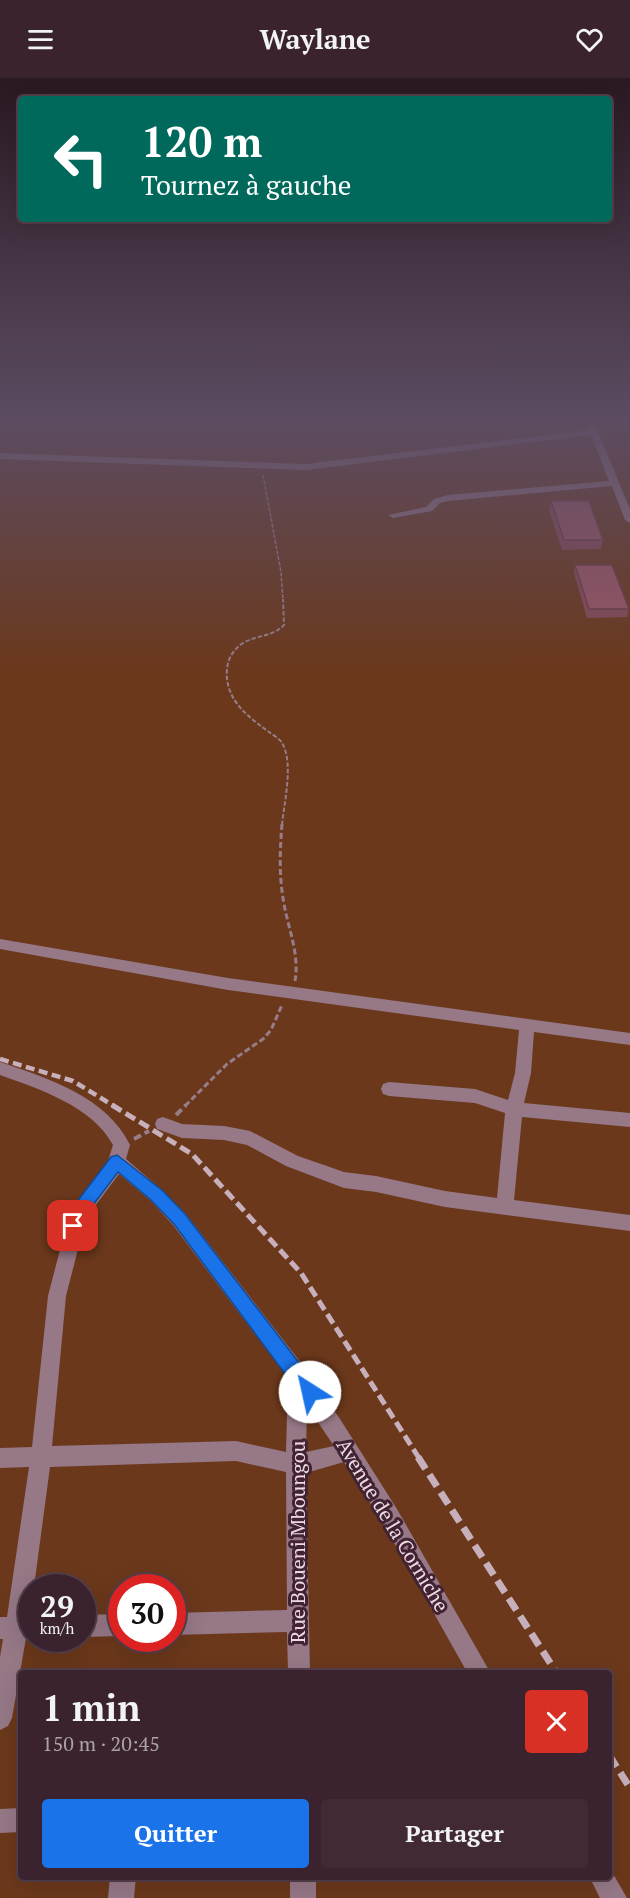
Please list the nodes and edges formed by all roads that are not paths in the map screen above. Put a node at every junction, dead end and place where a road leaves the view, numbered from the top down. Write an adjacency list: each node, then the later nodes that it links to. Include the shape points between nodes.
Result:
1 (433, 505): 3 (street)
2 (624, 505): 4 (street)
3 (393, 515)
4 (630, 520)
5 (0, 944): 6 (street, via 228,984)
6 (527, 1025): 7 (street); 10 (street, via 523,1073)
7 (630, 1039)
8 (0, 1068): 13 (street, Avenue de la Corniche, via 88,1109 117,1135)
9 (389, 1089): 10 (street, via 475,1096)
10 (514, 1109): 11 (street); 14 (street)
11 (630, 1120)
12 (163, 1124): 14 (street, via 182,1131 250,1138 292,1161 344,1180 445,1199)
13 (119, 1154): 16 (street, Avenue de la Corniche, via 179,1219); 19 (street, via 73,1226 57,1296)
14 (505, 1205): 15 (street)
15 (630, 1223)
16 (298, 1375): 17 (street, Avenue de la Corniche); 20 (street, Rue Boueni Mboungou)
17 (348, 1450): 20 (street, via 325,1459); 25 (street, Avenue de la Corniche)
18 (0, 1458): 19 (street)
19 (41, 1458): 20 (street, via 236,1451); 23 (street)
20 (296, 1463): 21 (street, Rue Boueni Mboungou)
21 (297, 1621): 22 (street); 24 (street, Rue Boueni Mboungou)
22 (186, 1624)
23 (16, 1627): 26 (street)
24 (298, 1670)
25 (478, 1670)
26 (0, 1718)
27 (18, 1820): 28 (street)
28 (0, 1821)
29 (123, 1880): 32 (street)
30 (303, 1880): 33 (street)
31 (603, 1880): 34 (street)
32 (121, 1898)
33 (303, 1898)
34 (614, 1898)

